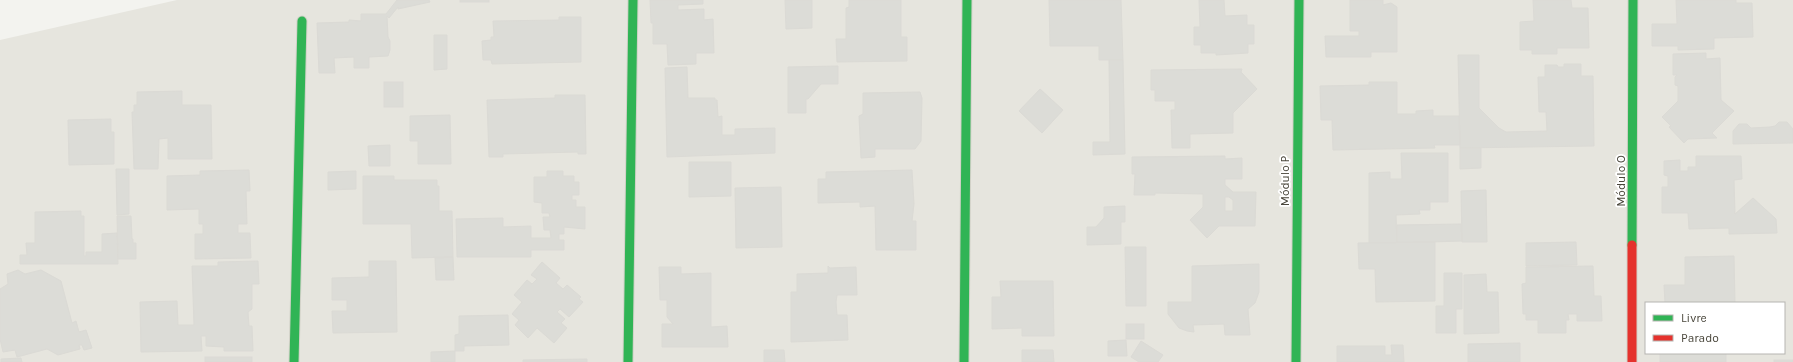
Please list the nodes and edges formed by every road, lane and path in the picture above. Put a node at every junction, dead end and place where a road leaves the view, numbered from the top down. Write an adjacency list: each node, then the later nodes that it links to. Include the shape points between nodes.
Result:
1 (633, 0): 7 (street)
2 (967, 0): 8 (street)
3 (1299, 0): 9 (street, Módulo P)
4 (1633, 0): 10 (street, Módulo O)
5 (302, 21): 6 (street)
6 (294, 362)
7 (628, 362)
8 (964, 362)
9 (1296, 362)
10 (1632, 362)

